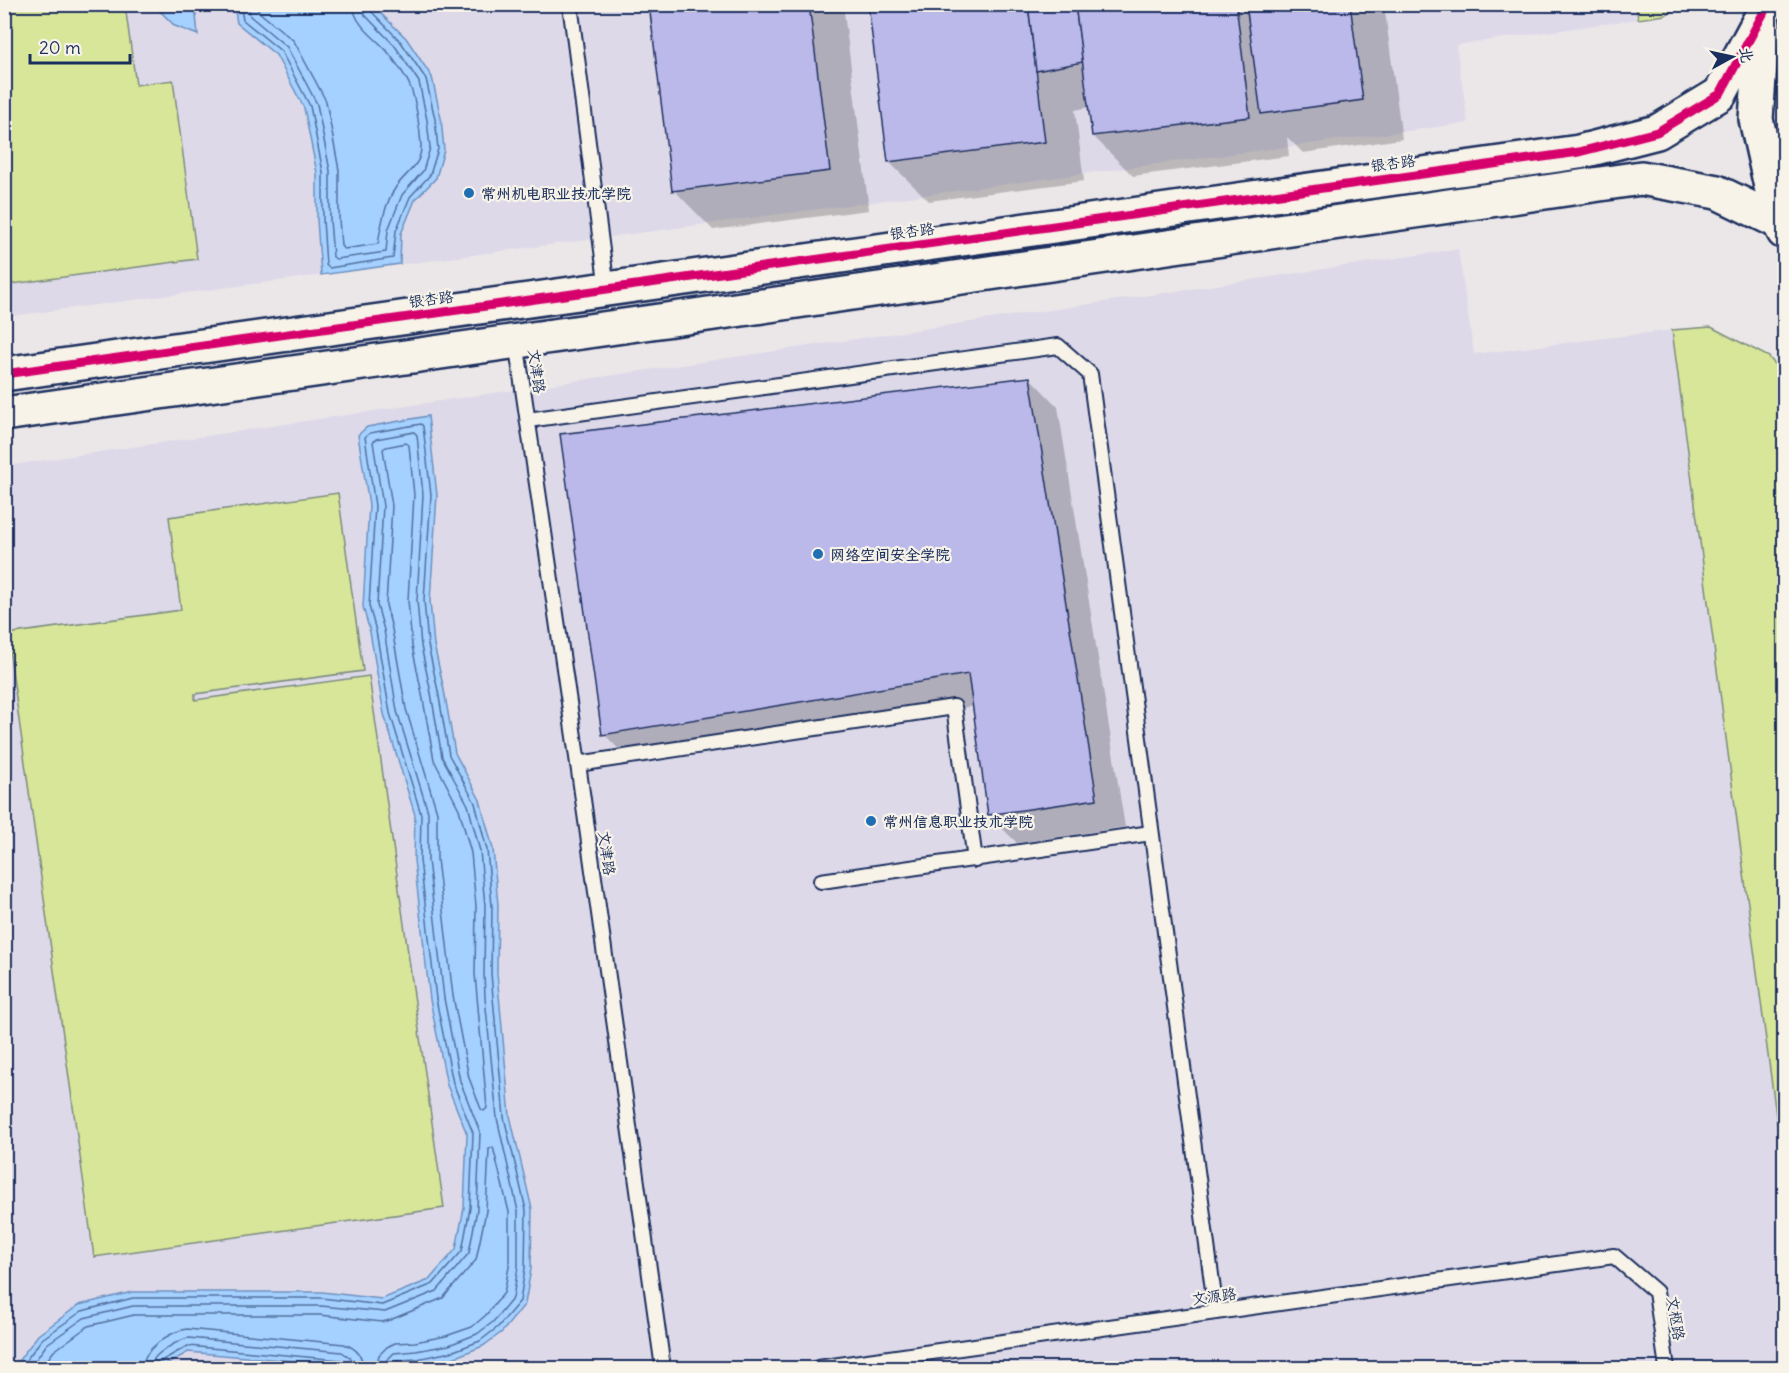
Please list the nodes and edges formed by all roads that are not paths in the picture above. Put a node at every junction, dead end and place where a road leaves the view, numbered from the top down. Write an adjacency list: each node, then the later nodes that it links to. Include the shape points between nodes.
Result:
1 (570, 4): 4 (lane)
2 (1765, 8): 3 (street, via 1756,118); 4 (street, 银杏路, via 1720,94 1657,132 1579,152)
3 (1782, 227): 5 (street, via 1717,192 1641,178)
4 (607, 289): 6 (street, 银杏路)
5 (516, 341): 7 (street); 8 (lane, 文津路)
6 (4, 374)
7 (4, 414)
8 (528, 420): 9 (lane, 文津路); 10 (lane, via 1058,345 1090,374)
9 (578, 764): 11 (lane, via 954,707); 15 (lane, 文津路)
10 (1151, 833): 11 (lane); 14 (lane)
11 (975, 860): 12 (lane)
12 (821, 881)
13 (1614, 1256): 14 (lane, 文源路); 17 (lane, 文枢路, via 1656,1292)
14 (1216, 1312): 16 (lane, 文源路)
15 (663, 1368)
16 (818, 1368)
17 (1667, 1368)

